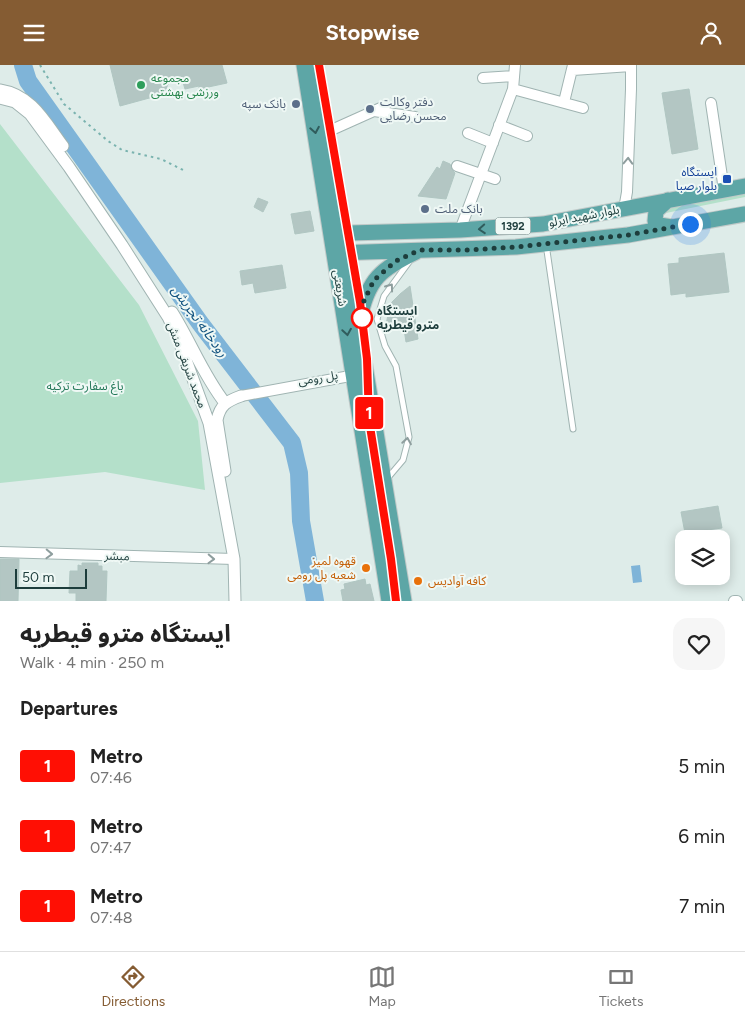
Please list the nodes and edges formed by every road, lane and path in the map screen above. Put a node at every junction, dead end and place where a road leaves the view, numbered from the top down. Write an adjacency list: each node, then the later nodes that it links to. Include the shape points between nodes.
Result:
1 (40, 65): 24 (path, via 64,104 108,141 122,150 161,159)
2 (304, 65): 34 (main road, شریعتی, one-way to 34)
3 (315, 65): 19 (main road, شریعتی)
4 (515, 65): 7 (street)
5 (631, 65): 6 (street); 30 (street, one-way to 5)
6 (573, 68): 12 (street)
7 (514, 76): 8 (street); 9 (street)
8 (482, 78)
9 (512, 89): 12 (street); 18 (street)
10 (0, 90): 41 (street, محمد شریفی منش, via 17,93 40,114 128,242 183,329)
11 (0, 98): 42 (street, محمد شریفی منش, via 15,102 30,114 168,317)
12 (564, 102): 15 (street)
13 (711, 103): 28 (street)
14 (385, 106): 16 (street)
15 (583, 108)
16 (374, 111): 17 (street); 19 (street)
17 (414, 117)
18 (499, 125): 21 (street); 22 (street)
19 (327, 132): 34 (main road, شریعتی)
20 (468, 133): 22 (street)
21 (527, 136)
22 (493, 143): 25 (street)
23 (457, 166): 25 (street)
24 (185, 171)
25 (481, 174): 26 (street); 33 (street)
26 (495, 179)
27 (745, 186): 28 (main road, بلوار شهید ایرلو / 1392)
28 (724, 190): 29 (main road, بلوار شهید ایرلو / 1392)
29 (668, 200): 30 (main road, بلوار شهید ایرلو / 1392); 32 (main road, via 656,211 654,221)
30 (624, 209): 33 (main road, بلوار شهید ایرلو / 1392, one-way to 33, via 543,224)
31 (742, 215): 32 (main road, بلوار شهید ایرلو / 1392)
32 (675, 227): 35 (main road, بلوار شهید ایرلو / 1392)
33 (460, 230): 34 (main road, بلوار شهید ایرلو / 1392)
34 (338, 235): 37 (main road, شریعتی)
35 (546, 244): 36 (main road, بلوار شهید ایرلو / 1392); 43 (lane)
36 (420, 250): 37 (main road, بلوار شهید ایرلو / 1392); 38 (main road, via 396,261 374,280 363,303); 44 (lane, one-way to 36, via 403,460 409,437 396,366 377,319 384,296)
37 (340, 253): 38 (main road, شریعتی); 39 (main road, شریعتی, one-way to 39)
38 (358, 325): 44 (main road, شریعتی)
39 (354, 373): 40 (street, پل رومی); 49 (main road, شریعتی)
40 (241, 393): 41 (street, پل رومی)
41 (222, 400): 42 (street, via 212,407)
42 (213, 422): 46 (street, محمد شریفی منش); 48 (street, محمد شریفی منش, via 240,559)
43 (572, 429)
44 (384, 482): 50 (main road, شریعتی)
45 (0, 552): 46 (street, مبشر, one-way to 46)
46 (234, 559): 47 (street, محمد شریفی منش)
47 (235, 601)
48 (241, 601)
49 (389, 601)
50 (404, 601)

